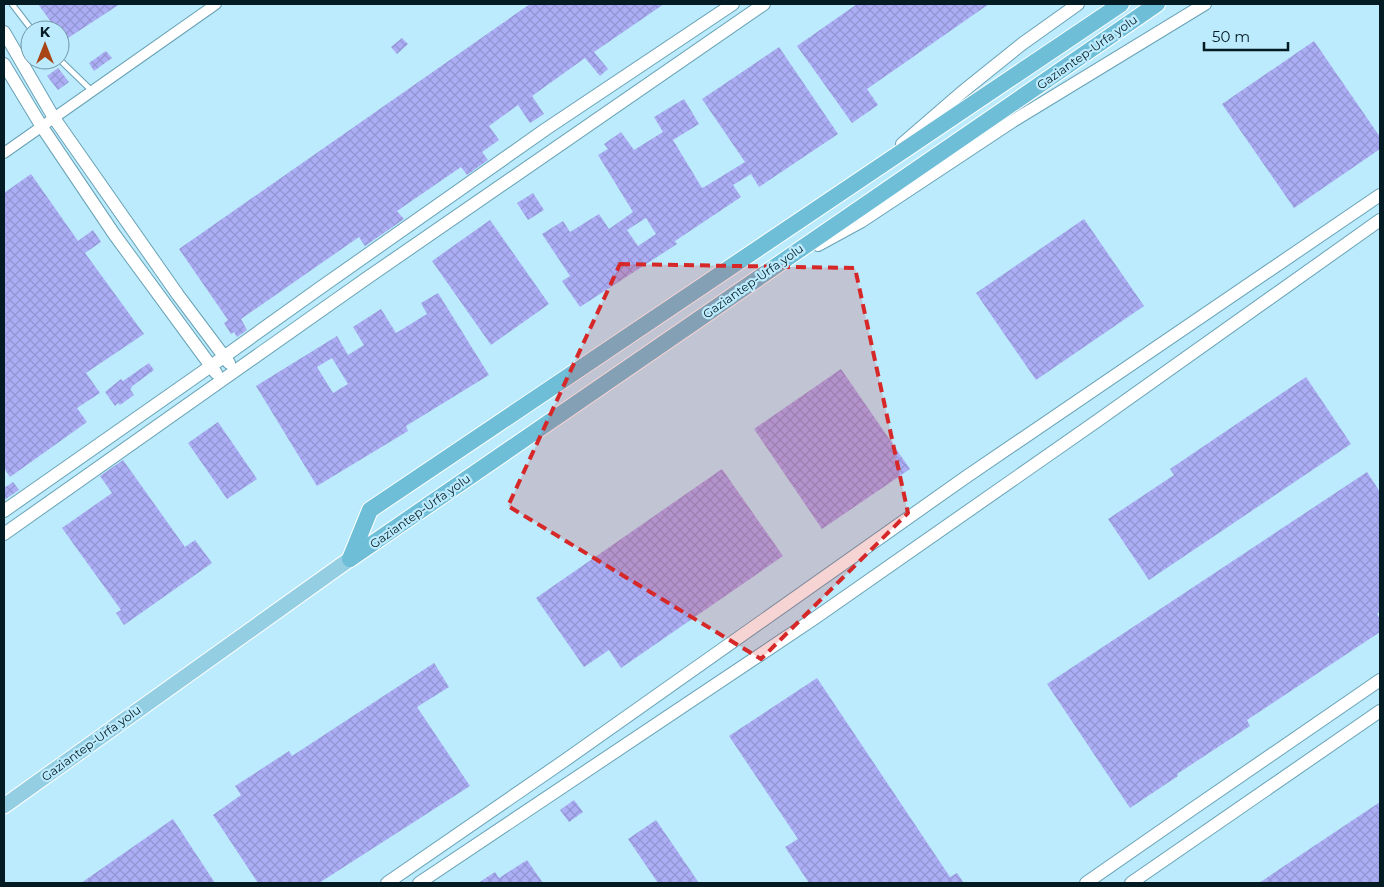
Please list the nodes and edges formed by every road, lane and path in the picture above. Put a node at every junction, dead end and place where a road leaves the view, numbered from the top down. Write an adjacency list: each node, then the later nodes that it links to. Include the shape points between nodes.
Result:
1 (12, 4): 9 (lane)
2 (216, 4): 13 (street)
3 (733, 4): 21 (street, via 538,135)
4 (764, 4): 23 (street)
5 (1078, 4): 17 (street, via 961,93)
6 (1121, 4): 17 (highway, Gaziantep-Urfa yolu)
7 (1157, 4): 20 (highway, Gaziantep-Urfa yolu)
8 (1205, 4): 20 (street, via 1021,116 862,221)
9 (24, 20)
10 (4, 32): 14 (street)
11 (4, 64): 15 (street)
12 (70, 70): 13 (lane)
13 (92, 92): 14 (street)
14 (54, 118): 15 (street); 21 (street)
15 (42, 127): 16 (street); 22 (street, via 114,234)
16 (4, 154)
17 (864, 177): 27 (highway, Gaziantep-Urfa yolu, via 370,510)
18 (1380, 195): 31 (street, via 966,477)
19 (1380, 220): 32 (street, via 815,618)
20 (759, 277): 27 (highway, Gaziantep-Urfa yolu)
21 (224, 357): 22 (street); 23 (street)
22 (211, 366): 24 (street); 25 (street)
23 (235, 370): 24 (street)
24 (222, 380): 26 (street)
25 (4, 511)
26 (4, 534)
27 (350, 558): 30 (main road, Gaziantep-Urfa yolu)
28 (1380, 680): 33 (street)
29 (1380, 711): 34 (street)
30 (4, 806)
31 (387, 883)
32 (419, 883)
33 (1086, 883)
34 (1132, 883)

